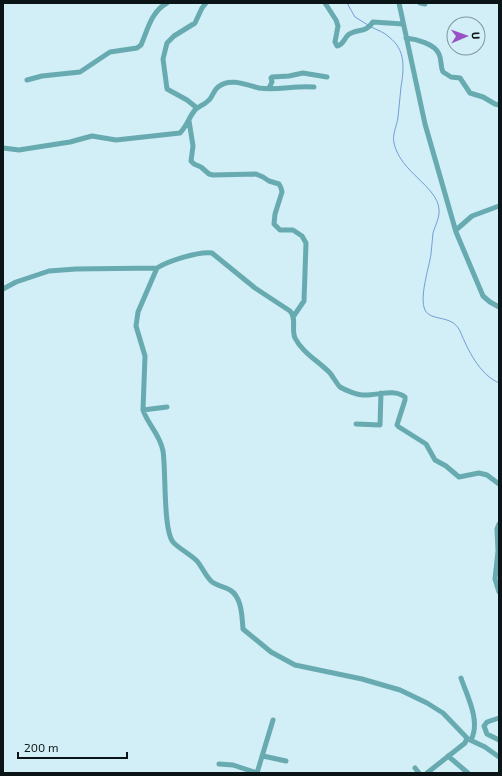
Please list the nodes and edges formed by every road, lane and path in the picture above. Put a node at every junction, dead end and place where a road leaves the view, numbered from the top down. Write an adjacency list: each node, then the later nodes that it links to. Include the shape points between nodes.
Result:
1 (167, 3): 9 (street, via 154,15 141,45 137,48 110,52 80,72)
2 (198, 3): 5 (street)
3 (325, 3): 6 (street, via 338,26 335,42 337,46 349,35 368,28 373,22)
4 (399, 3): 6 (street)
5 (206, 4): 13 (street, via 194,23 174,36 167,44 163,59 168,89)
6 (403, 24): 7 (street)
7 (406, 38): 12 (street, via 419,40 437,50 443,72 451,77 460,78 470,93); 17 (street, via 421,108)
8 (327, 76): 11 (street, via 303,73 272,77)
9 (27, 80)
10 (314, 87): 11 (street)
11 (269, 88): 13 (street, via 258,88 240,82 224,84 217,88 209,101)
12 (499, 105)
13 (197, 108): 14 (street)
14 (189, 120): 15 (street, via 184,129 176,134 110,140 92,136 25,149); 21 (street, via 193,146 191,160 194,164 213,175 256,174 279,184 282,192 274,224 280,230 297,233 304,240 306,247 304,301)
15 (3, 148)
16 (499, 206): 17 (street, via 472,216)
17 (456, 230): 20 (street, via 483,296)
18 (157, 268): 19 (street, via 50,270 16,282); 21 (street, via 188,256 212,254 255,288 290,311); 24 (street, via 138,312 136,326 145,356)
19 (3, 290)
20 (499, 307)
21 (293, 317): 22 (street, via 295,338 340,386 363,395)
22 (380, 393): 25 (street, via 380,425); 26 (street, via 395,393 405,397 397,425 426,444 435,460 459,477 479,473)
23 (167, 407): 24 (street)
24 (142, 410): 32 (street, via 160,438 170,536 173,542 197,561 212,582 236,595 244,631 271,652 295,665 400,690 436,707)
25 (356, 424)
26 (499, 484)
27 (499, 524): 28 (street, via 496,579)
28 (499, 592)
29 (461, 678): 32 (street, via 474,718 474,731)
30 (499, 718): 33 (street, via 487,722 484,726 487,734)
31 (273, 720): 34 (street)
32 (469, 739): 35 (street); 36 (street)
33 (499, 740)
34 (263, 756): 37 (street); 40 (street)
35 (448, 756): 42 (street); 43 (street)
36 (499, 757)
37 (286, 761)
38 (219, 764): 40 (street, via 233,765)
39 (415, 768): 41 (street)
40 (257, 773)
41 (419, 773)
42 (427, 773)
43 (468, 773)

